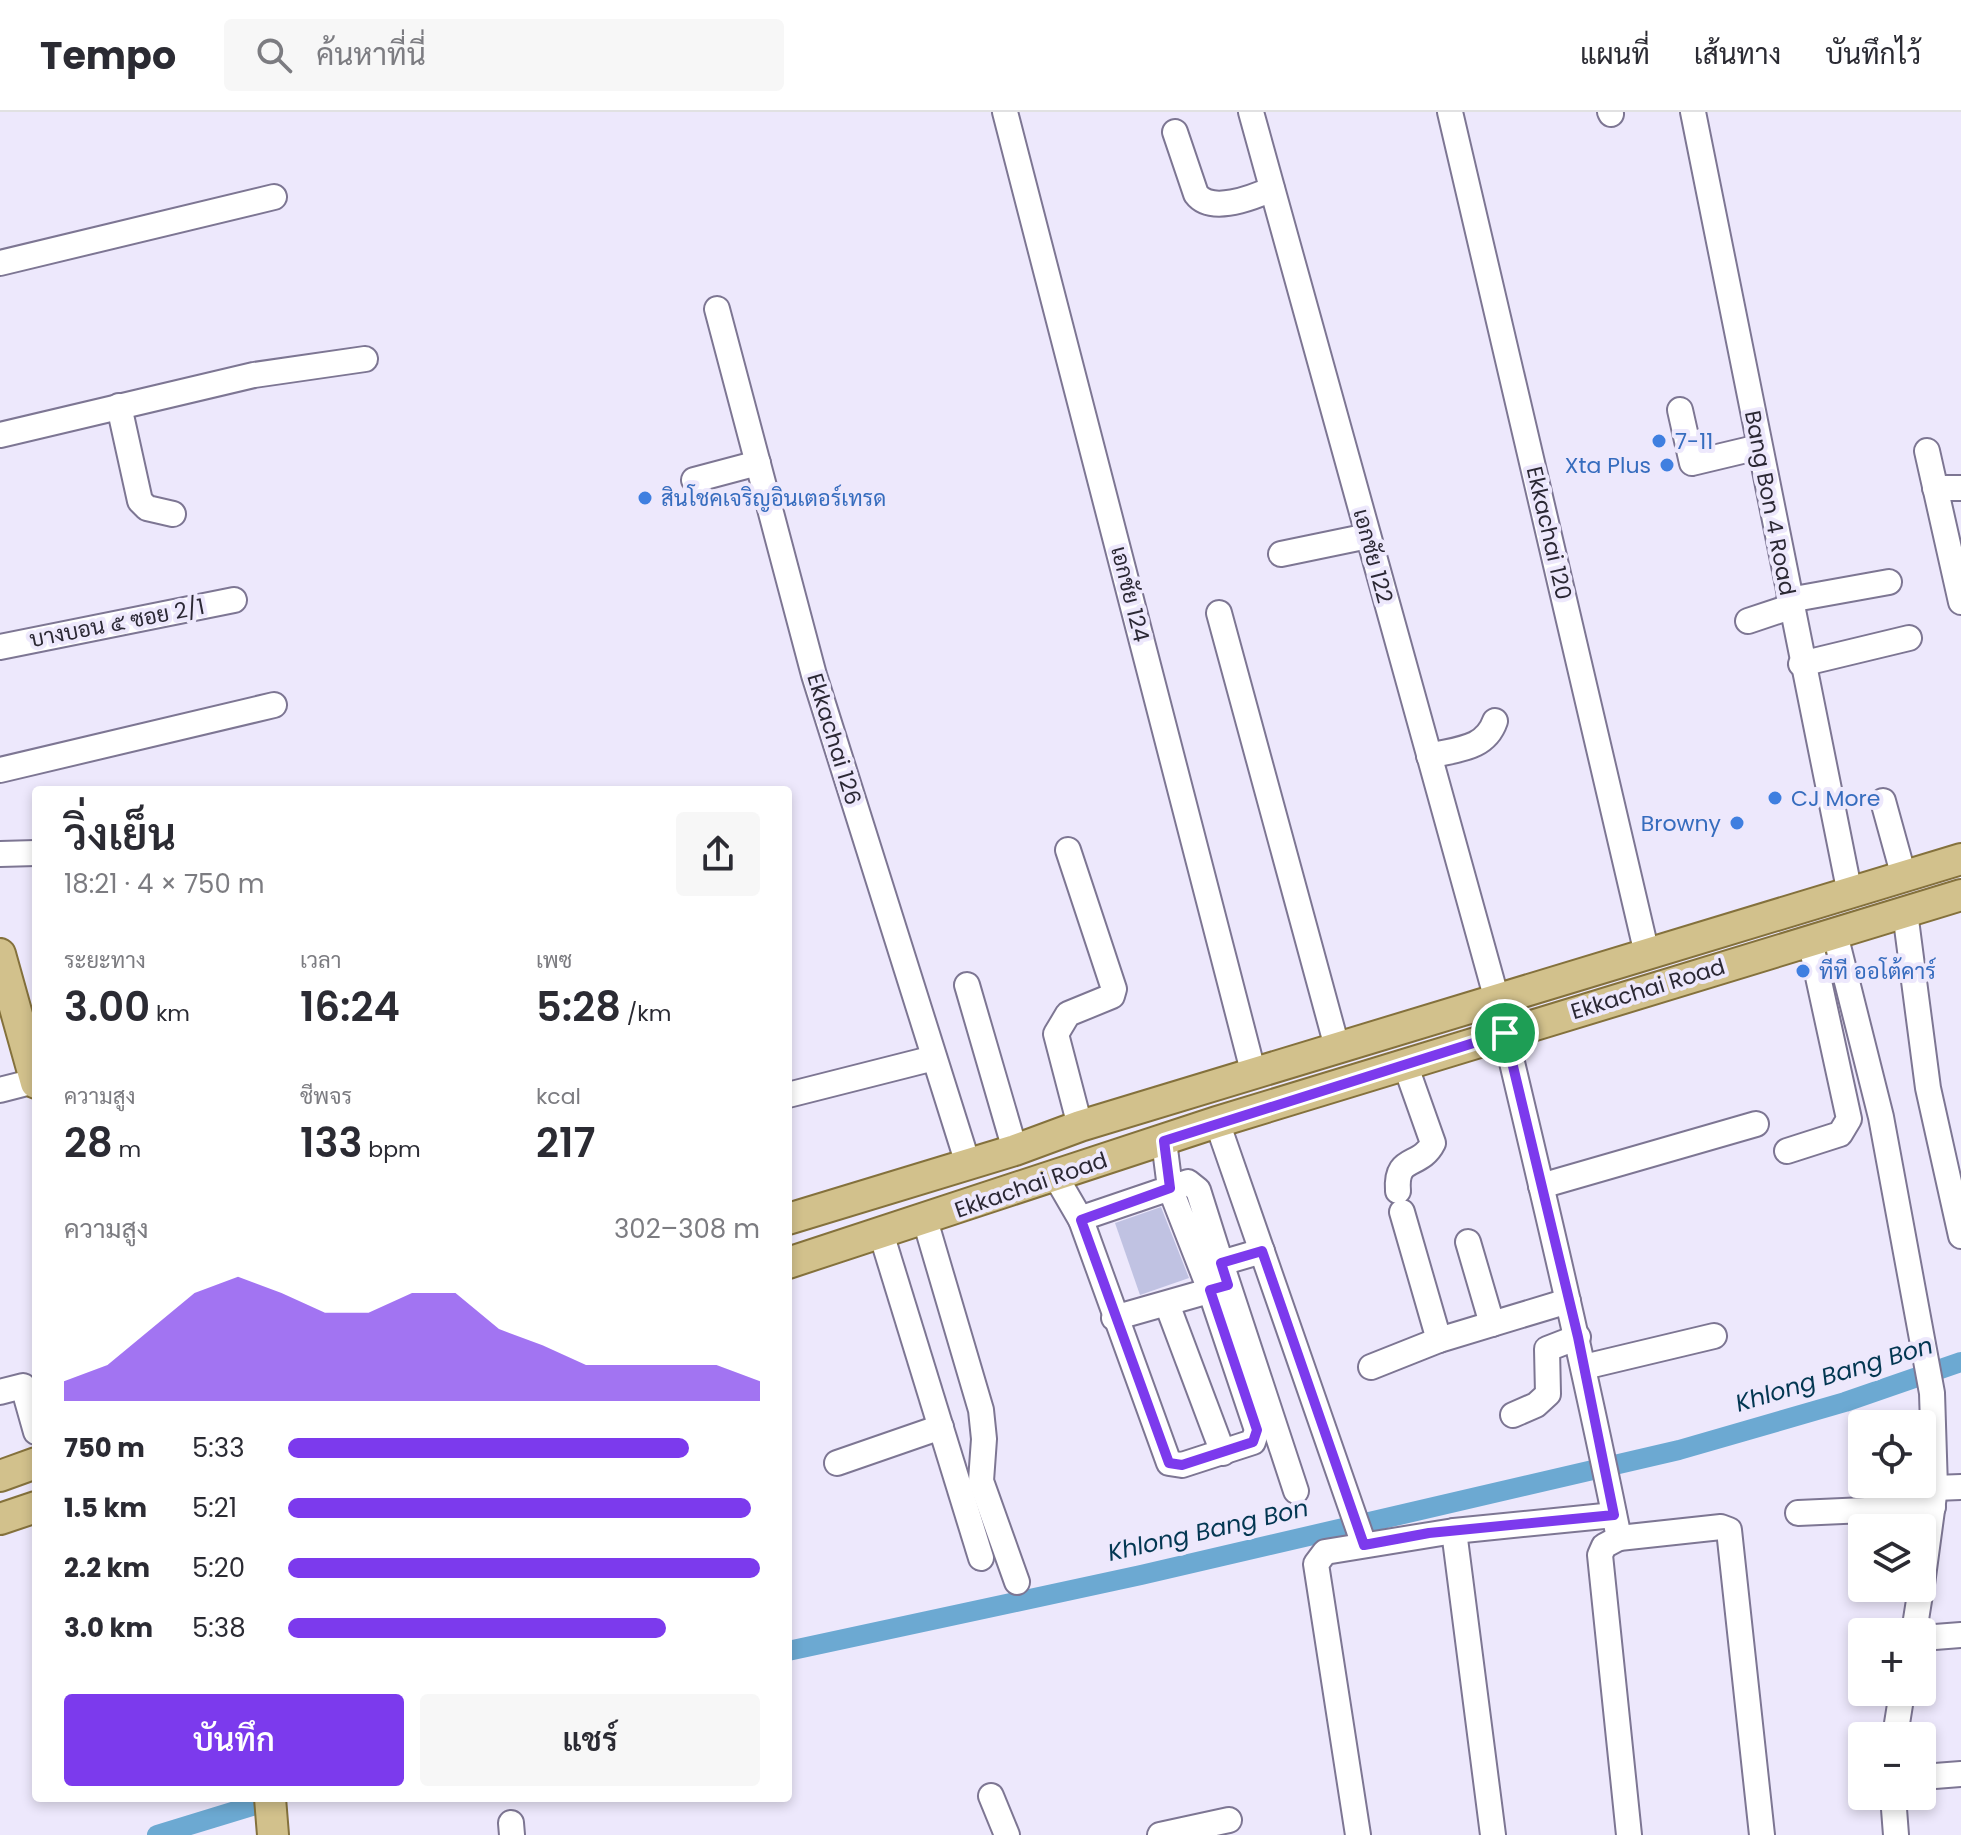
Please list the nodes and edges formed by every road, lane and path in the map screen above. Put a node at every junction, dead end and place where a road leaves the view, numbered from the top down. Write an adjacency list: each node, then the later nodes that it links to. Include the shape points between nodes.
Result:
1 (1005, 112): 55 (street, เอกชัย 124)
2 (1251, 112): 6 (street, เอกชัย 122)
3 (1450, 112): 46 (street, Ekkachai 120)
4 (1693, 112): 14 (street, Bang Bon 4 Road)
5 (1175, 132): 6 (street, via 1202,202 1213,205)
6 (1272, 189): 21 (street, เอกชัย 122)
7 (274, 197): 8 (street)
8 (0, 263)
9 (717, 309): 16 (street, Ekkachai 126)
10 (365, 359): 11 (street, via 254,375)
11 (119, 406): 13 (street); 20 (street, via 140,501)
12 (1680, 410): 14 (street, via 1692,463)
13 (0, 435)
14 (1759, 447): 26 (street, Bang Bon 4 Road)
15 (1927, 451): 18 (street)
16 (758, 463): 17 (street); 52 (street, Ekkachai 126, via 814,675)
17 (694, 480)
18 (1935, 488): 19 (street); 25 (street)
19 (1961, 488)
20 (173, 514)
21 (1368, 536): 22 (street); 34 (street, เอกชัย 122)
22 (1281, 554)
23 (1889, 582): 26 (street)
24 (234, 600): 30 (street, บางบอน ๕ ซอย 2/1)
25 (1961, 602)
26 (1790, 603): 28 (street); 31 (street, Bang Bon 4 Road)
27 (1219, 613): 51 (street)
28 (1748, 621)
29 (1909, 638): 31 (street)
30 (0, 647)
31 (1801, 664): 42 (street, Bang Bon 4 Road)
32 (274, 705): 35 (street)
33 (1495, 721): 34 (street, via 1481,743)
34 (1429, 756): 49 (street, เอกชัย 122)
35 (0, 770)
36 (1883, 801): 41 (street)
37 (1068, 850): 61 (street, via 1114,989 1112,996 1068,1014 1056,1034)
38 (32, 853): 39 (street)
39 (0, 854)
40 (1961, 859): 41 (main road, Ekkachai Road)
41 (1904, 877): 42 (main road, Ekkachai Road)
42 (1850, 894): 46 (main road, Ekkachai Road)
43 (1961, 895): 44 (main road, Ekkachai Road)
44 (1905, 912): 45 (main road, Ekkachai Road); 73 (street, via 1928,1088)
45 (1823, 937): 50 (main road, Ekkachai Road); 64 (street, via 1849,1119 1840,1134); 88 (street, via 1881,1117)
46 (1647, 954): 49 (main road, Ekkachai Road)
47 (1, 958): 54 (main road)
48 (967, 985): 63 (street)
49 (1497, 1000): 51 (main road, Ekkachai Road)
50 (1505, 1033): 53 (main road, Ekkachai Road); 67 (street)
51 (1337, 1047): 55 (main road, Ekkachai Road)
52 (934, 1058): 58 (street); 65 (street, Ekkachai 126)
53 (1405, 1064): 59 (main road, Ekkachai Road); 84 (street, via 1433,1143 1425,1155 1401,1167 1400,1202)
54 (32, 1068)
55 (1254, 1075): 61 (main road, Ekkachai Road)
56 (32, 1083): 57 (street)
57 (0, 1090)
58 (792, 1094)
59 (1217, 1122): 62 (main road, Ekkachai Road); 75 (street)
60 (1756, 1124): 67 (street)
61 (1080, 1126): 63 (main road, Ekkachai Road)
62 (1164, 1141): 66 (main road, Ekkachai Road); 68 (street)
63 (1015, 1150): 65 (main road, Ekkachai Road)
64 (1787, 1151)
65 (968, 1164): 69 (main road, Ekkachai Road)
66 (1056, 1177): 70 (main road, Ekkachai Road); 71 (street)
67 (1541, 1186): 78 (street)
68 (1170, 1188): 71 (street); 77 (street, via 1188,1182 1198,1190)
69 (792, 1218)
70 (925, 1220): 72 (main road, Ekkachai Road); 107 (street, via 981,1410 981,1481)
71 (1081, 1220): 80 (street)
72 (881, 1233): 76 (main road, Ekkachai Road); 91 (street)
73 (1961, 1236)
74 (1468, 1242): 81 (street)
75 (1262, 1251): 77 (street); 105 (street)
76 (792, 1262)
77 (1220, 1280): 79 (street); 92 (street, via 1257,1430 1253,1442); 97 (street)
78 (1568, 1301): 81 (street); 83 (street)
79 (1167, 1304): 80 (street); 92 (street)
80 (1114, 1318): 92 (street, via 1169,1463 1182,1465)
81 (1492, 1324): 84 (street)
82 (1714, 1336): 86 (street)
83 (1578, 1337): 86 (street); 89 (street, via 1547,1349 1548,1394)
84 (1439, 1340): 85 (street)
85 (1371, 1367)
86 (1584, 1367): 103 (street)
87 (20, 1386): 90 (street)
88 (1932, 1410)
89 (1513, 1415)
90 (32, 1420)
91 (941, 1427): 93 (street); 106 (street)
92 (1223, 1453)
93 (837, 1463)
94 (32, 1464): 95 (main road)
95 (0, 1476)
96 (1961, 1487): 98 (street)
97 (1296, 1491)
98 (1936, 1496)
99 (1926, 1498): 101 (street)
100 (32, 1508): 102 (main road)
101 (1798, 1513)
102 (0, 1519)
103 (1616, 1526): 104 (street); 121 (street, via 1600,1555); 122 (street, via 1729,1530)
104 (1454, 1531): 105 (street); 120 (street)
105 (1362, 1538): 119 (street, via 1325,1552 1316,1564)
106 (981, 1558)
107 (1017, 1582)
108 (1961, 1635): 109 (street)
109 (1936, 1637)
110 (1961, 1774): 111 (street)
111 (1936, 1776)
112 (991, 1796): 117 (street)
113 (270, 1802): 116 (main road)
114 (1894, 1810): 123 (street)
115 (1229, 1820): 118 (street)
116 (273, 1835)
117 (1007, 1835)
118 (1160, 1835)
119 (1358, 1835)
120 (1493, 1835)
121 (1629, 1835)
122 (1762, 1835)
123 (1896, 1835)

